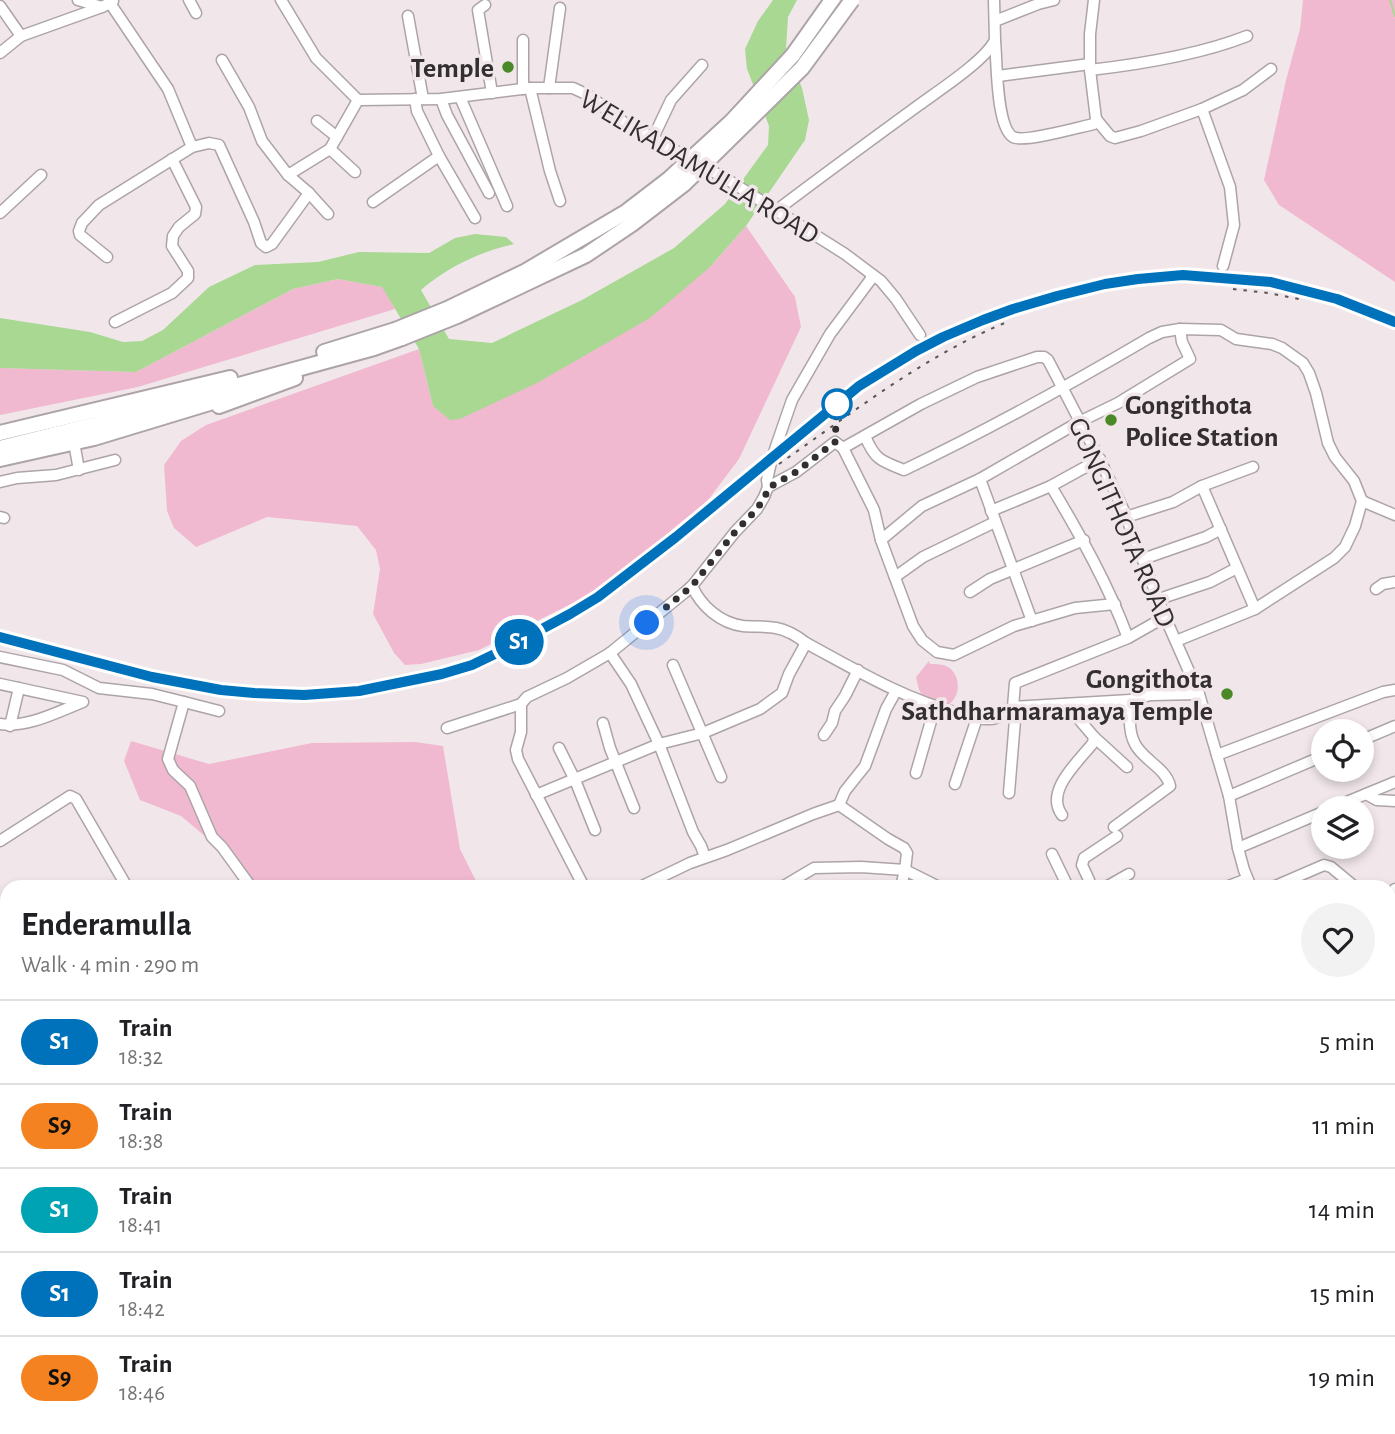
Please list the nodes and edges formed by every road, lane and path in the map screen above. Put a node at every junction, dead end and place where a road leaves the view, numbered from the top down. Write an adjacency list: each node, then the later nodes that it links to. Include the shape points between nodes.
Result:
1 (78, 0): 9 (street)
2 (189, 0): 13 (street)
3 (281, 0): 32 (street, via 316,58)
4 (832, 0): 59 (highway, bridge, via 793,55 732,122 670,179 626,212 526,271)
5 (852, 0): 59 (highway, bridge, via 802,68 684,184 632,224 586,255 457,316)
6 (994, 0): 15 (street)
7 (1054, 0): 15 (street)
8 (1094, 0): 23 (street)
9 (107, 2): 16 (street); 38 (street, via 168,89)
10 (485, 5): 28 (street, via 478,10)
11 (0, 6): 16 (street)
12 (561, 8): 27 (street)
13 (196, 13)
14 (408, 16): 30 (street)
15 (995, 21): 19 (street)
16 (21, 36): 20 (street)
17 (1247, 36): 23 (street, via 1222,46 1127,65)
18 (523, 40): 26 (street)
19 (995, 40): 25 (street); 50 (street, via 945,86)
20 (0, 53)
21 (222, 60): 44 (street, via 262,141)
22 (702, 65): 37 (street, via 671,100)
23 (1090, 67): 25 (street); 34 (street)
24 (1271, 69): 33 (street, via 1242,90)
25 (998, 76): 34 (street, via 1000,109 1012,137 1042,136 1094,124)
26 (527, 88): 27 (street, WELIKADAMULLA ROAD); 28 (street, WELIKADAMULLA ROAD); 47 (street)
27 (549, 88): 37 (street, WELIKADAMULLA ROAD, via 588,95)
28 (492, 93): 29 (street, WELIKADAMULLA ROAD)
29 (460, 97): 31 (street, WELIKADAMULLA ROAD); 49 (street)
30 (419, 99): 31 (street, WELIKADAMULLA ROAD); 32 (street, WELIKADAMULLA ROAD); 40 (street, via 417,111)
31 (441, 99): 46 (street)
32 (358, 100): 36 (street)
33 (1202, 109): 34 (street, via 1115,138); 55 (street, via 1230,187 1234,225)
34 (1096, 119)
35 (317, 121): 36 (street)
36 (337, 137): 39 (street)
37 (653, 138): 50 (street, WELIKADAMULLA ROAD)
38 (192, 147): 41 (street); 45 (street, via 219,145 266,247)
39 (330, 149): 42 (street); 44 (street)
40 (439, 156): 48 (street); 53 (street)
41 (172, 159): 54 (street, via 99,205 82,223 80,235); 57 (street, via 196,207 195,214 173,236 172,246 188,278 172,293)
42 (355, 172)
43 (41, 175): 51 (street)
44 (288, 175): 45 (street)
45 (309, 193): 52 (street)
46 (489, 193)
47 (560, 201)
48 (373, 202)
49 (507, 206)
50 (777, 210): 56 (street, WELIKADAMULLA ROAD)
51 (0, 213)
52 (328, 214)
53 (475, 218)
54 (107, 257)
55 (1223, 266)
56 (871, 275): 60 (street, WELIKADAMULLA ROAD, via 897,299); 82 (street, via 792,401 772,458)
57 (115, 322)
58 (1180, 329): 64 (street, via 1149,338); 65 (street, via 1190,359); 83 (street, via 1221,330 1237,339 1272,344 1303,363 1328,443)
59 (398, 334): 61 (highway); 66 (highway)
60 (920, 335)
61 (374, 348): 62 (highway); 68 (highway)
62 (343, 359): 63 (highway); 71 (highway)
63 (306, 373): 69 (highway, via 232,403); 72 (highway, via 94,438)
64 (1062, 388): 65 (street, GONGITHOTA ROAD); 67 (street, via 904,470 880,460); 67 (street, GONGITHOTA ROAD, via 1048,360 1037,357 977,377)
65 (1079, 422): 73 (street, GONGITHOTA ROAD); 78 (street)
66 (0, 433)
67 (865, 436): 70 (street)
68 (0, 447)
69 (75, 448): 75 (highway); 77 (street)
70 (843, 448): 82 (street, via 835,442); 88 (street, via 874,510)
71 (0, 453)
72 (0, 459)
73 (1100, 459): 80 (street); 86 (street, GONGITHOTA ROAD)
74 (115, 460): 77 (street)
75 (0, 466)
76 (1253, 467): 81 (street)
77 (79, 470): 79 (street)
78 (980, 479): 85 (street); 88 (street, via 922,506)
79 (0, 482)
80 (1051, 486): 85 (street); 89 (street)
81 (1202, 486): 86 (street, via 1173,502); 87 (street)
82 (768, 488): 95 (street, via 757,509)
83 (1362, 501): 84 (street); 100 (street, via 1345,547)
84 (1395, 515)
85 (993, 517): 92 (street); 93 (street)
86 (1126, 517): 90 (street, GONGITHOTA ROAD)
87 (1221, 529): 90 (street); 91 (street)
88 (881, 540): 93 (street)
89 (1084, 540): 92 (street); 99 (street)
90 (1143, 559): 98 (street, GONGITHOTA ROAD)
91 (1237, 568): 98 (street); 100 (street)
92 (1013, 569): 97 (street); 102 (street)
93 (895, 577): 102 (street, via 913,626 937,652 954,655)
94 (1395, 582): 96 (street)
95 (692, 586): 105 (street, via 709,611 722,619 740,626 777,628); 106 (street)
96 (1376, 589)
97 (970, 592)
98 (1159, 599): 101 (street, GONGITHOTA ROAD)
99 (1115, 604): 102 (street, via 1075,608); 103 (street)
100 (1255, 609): 104 (street)
101 (1165, 617): 103 (street); 104 (street, GONGITHOTA ROAD)
102 (1032, 621)
103 (1128, 638): 120 (street, via 1015,683)
104 (1176, 641): 114 (street, GONGITHOTA ROAD)
105 (806, 643): 109 (street); 127 (street, via 782,693 761,709)
106 (610, 653): 117 (street); 131 (street, via 631,684)
107 (0, 657): 116 (street, via 63,670 99,688)
108 (673, 665): 127 (street)
109 (858, 670): 113 (street); 128 (street)
110 (0, 684): 111 (street)
111 (19, 688): 124 (street); 124 (street, via 83,702 27,723)
112 (1395, 690): 133 (street)
113 (896, 691): 119 (street); 148 (street, via 865,766)
114 (1199, 694): 115 (street); 133 (street, GONGITHOTA ROAD)
115 (1130, 700): 118 (street); 167 (street, via 1135,746 1170,786 1084,858 1082,865)
116 (184, 702): 121 (street); 160 (street, via 167,759 190,786 212,837)
117 (521, 704): 126 (street); 144 (street, via 516,750)
118 (1066, 704): 120 (street); 130 (street)
119 (935, 707): 122 (street); 137 (street)
120 (1013, 707): 122 (street, via 990,720); 142 (street)
121 (219, 711)
122 (977, 718): 141 (street)
123 (603, 723): 135 (street)
124 (5, 725)
125 (1395, 726): 129 (street)
126 (447, 728)
127 (704, 733): 131 (street); 138 (street)
128 (824, 734)
129 (1374, 735)
130 (1094, 737): 136 (street); 150 (street, via 1060,785 1056,797)
131 (659, 744): 135 (street); 156 (street)
132 (559, 748): 139 (street)
133 (1217, 755): 145 (street, GONGITHOTA ROAD)
134 (1311, 761): 145 (street)
135 (617, 763): 139 (street); 149 (street)
136 (1127, 767)
137 (916, 773)
138 (721, 777)
139 (575, 780): 144 (street); 152 (street)
140 (1395, 782): 143 (street)
141 (955, 784)
142 (1009, 793)
143 (1366, 794): 146 (street); 147 (street)
144 (536, 795): 161 (street)
145 (1229, 796): 154 (street, GONGITHOTA ROAD)
146 (1361, 796)
147 (1395, 801)
148 (839, 806): 156 (street); 157 (street, via 904,848)
149 (634, 808)
150 (1062, 815)
151 (1311, 817): 154 (street)
152 (595, 830)
153 (0, 841): 159 (street, via 70,796)
154 (1238, 848): 169 (street, GONGITHOTA ROAD)
155 (1052, 854): 166 (street)
156 (705, 857): 162 (street)
157 (905, 870): 163 (street, via 814,869); 164 (street); 165 (street)
158 (1129, 874): 168 (street)
159 (123, 880)
160 (246, 880)
161 (580, 880)
162 (655, 880)
163 (794, 880)
164 (903, 880)
165 (925, 880)
166 (1065, 880)
167 (1089, 880)
168 (1118, 880)
169 (1248, 880)
170 (1289, 880): 171 (street, via 1324,865)
171 (1347, 880)

